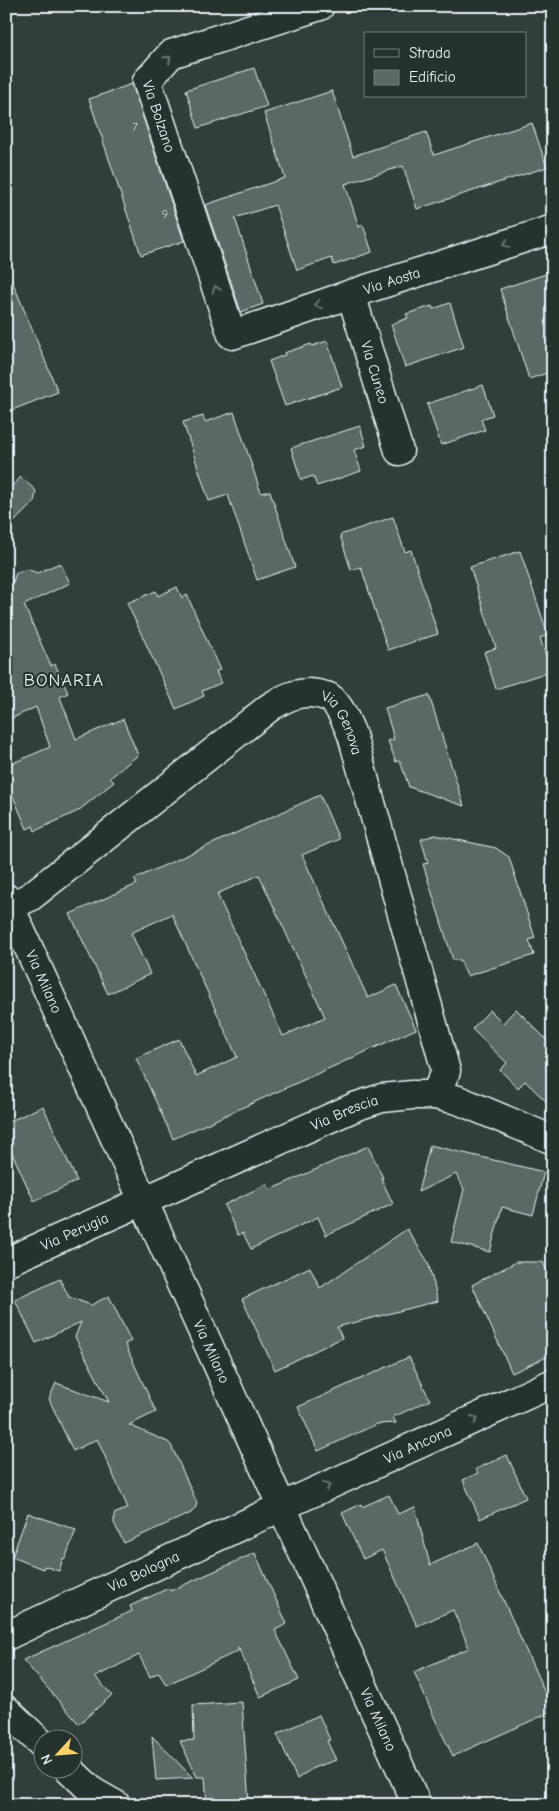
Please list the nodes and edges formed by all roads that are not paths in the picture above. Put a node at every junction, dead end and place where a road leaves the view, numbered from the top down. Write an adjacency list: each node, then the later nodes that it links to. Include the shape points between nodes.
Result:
1 (320, 6): 4 (street, Via Bolzano, one-way to 1, via 147,81 171,54)
2 (553, 229): 3 (street, Via Aosta, one-way to 3)
3 (351, 294): 4 (street, Via Aosta, one-way to 4); 5 (street, Via Cuneo)
4 (232, 335)
5 (399, 451)
6 (8, 904): 7 (street, Via Genova, via 30,898 282,699 313,692 330,697 352,735 446,1070); 9 (street, Via Milano)
7 (435, 1095): 8 (street, Via Brescia, via 458,1100); 9 (street, Via Brescia, via 382,1098 357,1106)
8 (553, 1140)
9 (143, 1201): 10 (street, Via Perugia); 12 (street, Via Milano)
10 (6, 1262)
11 (553, 1383): 12 (street, Via Ancona, one-way to 11)
12 (283, 1506): 13 (street, Via Bologna); 18 (street, Via Milano)
13 (6, 1636)
14 (6, 1710): 15 (street)
15 (32, 1735)
16 (78, 1778): 17 (street, via 93,1792)
17 (116, 1805)
18 (417, 1805)

